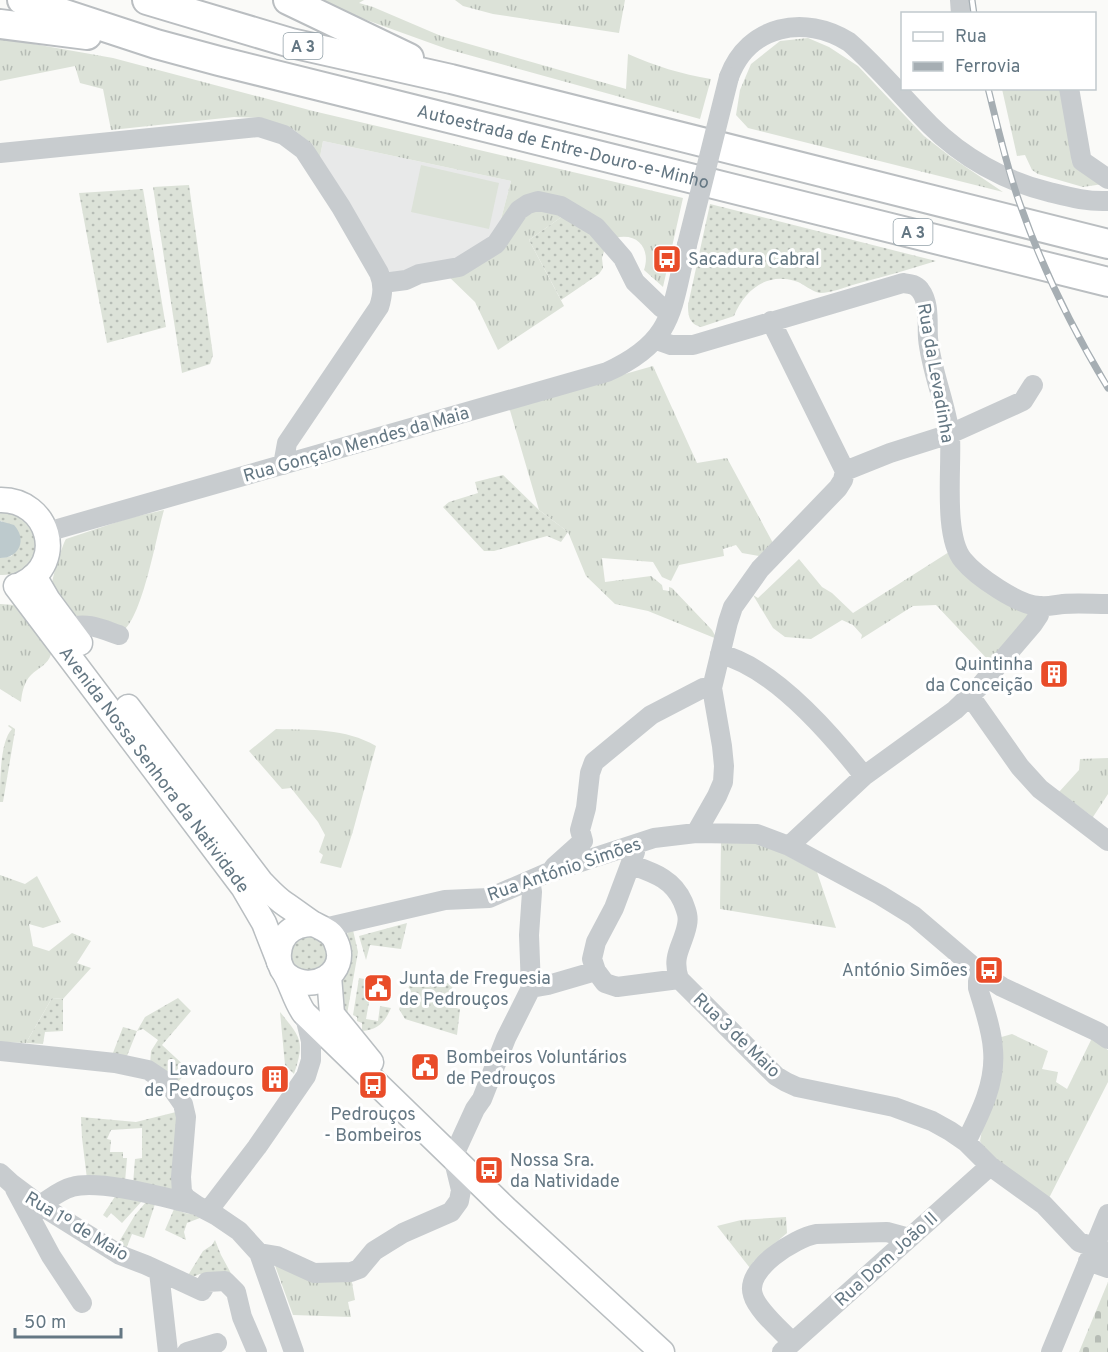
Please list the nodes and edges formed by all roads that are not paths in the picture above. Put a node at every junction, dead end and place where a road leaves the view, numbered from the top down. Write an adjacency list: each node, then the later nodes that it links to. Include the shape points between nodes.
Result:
1 (22, 0): 5 (highway, Autoestrada de Entre-Douro-e-Minho / A 3)
2 (147, 0): 6 (highway, Autoestrada de Entre-Douro-e-Minho / A 3, via 291,43)
3 (288, 0): 6 (highway)
4 (0, 24): 5 (highway)
5 (156, 44): 12 (highway, Autoestrada de Entre-Douro-e-Minho / A 3)
6 (451, 79): 11 (highway, Autoestrada de Entre-Douro-e-Minho / A 3)
7 (1069, 90): 9 (street, via 1081,157)
8 (0, 153): 13 (street, via 259,127 272,130 304,150)
9 (1108, 179)
10 (1108, 201): 14 (street, Rua Gonçalo Mendes da Maia, bridge, via 1083,200 1042,190 986,168 931,127 849,42 820,29 784,28 750,43 729,77)
11 (1108, 244)
12 (1108, 282)
13 (383, 283): 14 (street, via 459,267 496,244 519,210 538,201 561,206 597,227 623,258 634,282 662,308); 19 (street, via 379,307 287,443)
14 (671, 310): 16 (street, Rua Gonçalo Mendes da Maia)
15 (771, 321): 16 (street, via 693,345 671,345); 18 (street, Rua da Levadinha, via 903,283 914,285 921,292 929,321 928,338); 20 (street)
16 (657, 340): 19 (street, Rua Gonçalo Mendes da Maia, via 641,354 607,372)
17 (1033, 385): 18 (street, via 1023,400)
18 (950, 434): 20 (street); 25 (street, Rua da Levadinha, via 952,523 957,550 968,565 1000,589)
19 (283, 465): 22 (street, Rua Gonçalo Mendes da Maia)
20 (845, 471): 28 (street, via 838,488 741,594 728,622)
21 (0, 500): 22 (main road, via 22,503 33,510)
22 (47, 532): 23 (main road, via 42,567)
23 (17, 583): 26 (main road, Avenida Nossa Senhora da Natividade, via 48,600); 40 (main road, Avenida Nossa Senhora da Natividade, via 243,887)
24 (1108, 604): 25 (street, Rua da Levadinha)
25 (1040, 606): 30 (street, via 1033,624)
26 (70, 628): 27 (street, via 89,626); 39 (main road, Avenida Nossa Senhora da Natividade, via 261,882)
27 (119, 635)
28 (720, 654): 29 (street); 31 (street, via 759,671 819,725)
29 (712, 688): 32 (street, via 722,746 723,782); 37 (street, via 703,688 651,715 594,762 580,830 583,841)
30 (970, 696): 31 (street); 33 (street, via 1040,789)
31 (864, 776): 35 (street)
32 (696, 833): 34 (street, Rua António Simões, via 654,838); 35 (street, Rua António Simões, via 757,834)
33 (1108, 841)
34 (635, 845): 36 (street); 37 (street, Rua António Simões)
35 (789, 846): 42 (street, Rua António Simões, via 903,909)
36 (632, 865): 41 (street, via 596,942 592,959); 44 (street, Rua 3 de Maio, via 662,876 680,895 688,914 675,961)
37 (547, 873): 38 (street, Rua António Simões)
38 (527, 883): 39 (street, Rua António Simões, via 489,898 445,900); 45 (street, via 532,892)
39 (319, 926): 40 (main road, via 303,924 286,933 278,951); 43 (main road, Avenida Nossa Senhora da Natividade, via 336,941 338,951 338,960)
40 (283, 968): 43 (main road, via 292,980 308,984); 46 (main road, Avenida Nossa Senhora da Natividade)
41 (596, 971): 44 (street, via 605,983 617,987); 45 (street)
42 (982, 974): 47 (street, Rua António Simões); 50 (street, via 978,987 993,1050 992,1080)
43 (329, 976): 49 (main road, Avenida Nossa Senhora da Natividade, via 332,1014)
44 (679, 979): 50 (street, Rua 3 de Maio, via 786,1082 894,1107 932,1121)
45 (531, 988): 51 (street)
46 (304, 1014): 49 (main road, Avenida Nossa Senhora da Natividade); 55 (street, via 311,1041 306,1076 257,1147)
47 (1108, 1039)
48 (0, 1051): 55 (street, via 115,1063 148,1070 160,1077 176,1092 186,1117 180,1185 186,1198)
49 (427, 1131): 51 (main road, Avenida Nossa Senhora da Natividade)
50 (966, 1142): 52 (street, Rua 3 de Maio)
51 (453, 1157): 58 (street, via 461,1190 451,1212 403,1233 374,1251 359,1269 314,1273 277,1256); 69 (main road, Avenida Nossa Senhora da Natividade)
52 (990, 1166): 57 (street, Rua Dom João II); 59 (street, Rua 3 de Maio, via 1044,1205 1079,1242)
53 (6, 1179): 54 (street, Rua 1º de Maio); 62 (street)
54 (39, 1205): 55 (street, via 72,1186 85,1185); 61 (street, Rua 1º de Maio, via 120,1255)
55 (202, 1208): 58 (street, via 238,1231)
56 (1108, 1214): 59 (street)
57 (909, 1238): 65 (street, Rua Dom João II); 65 (street, via 887,1232 816,1234 805,1236 767,1262 754,1279 753,1296)
58 (259, 1253): 68 (street)
59 (1096, 1253): 60 (street, Rua 3 de Maio); 70 (street)
60 (1108, 1268)
61 (159, 1272): 64 (street, Rua 1º de Maio, via 202,1291 207,1282 225,1281 236,1292); 66 (street)
62 (82, 1303)
63 (217, 1343): 67 (street)
64 (253, 1343)
65 (787, 1347)
66 (168, 1352)
67 (187, 1352)
68 (294, 1352)
69 (662, 1352)
70 (1051, 1352)

